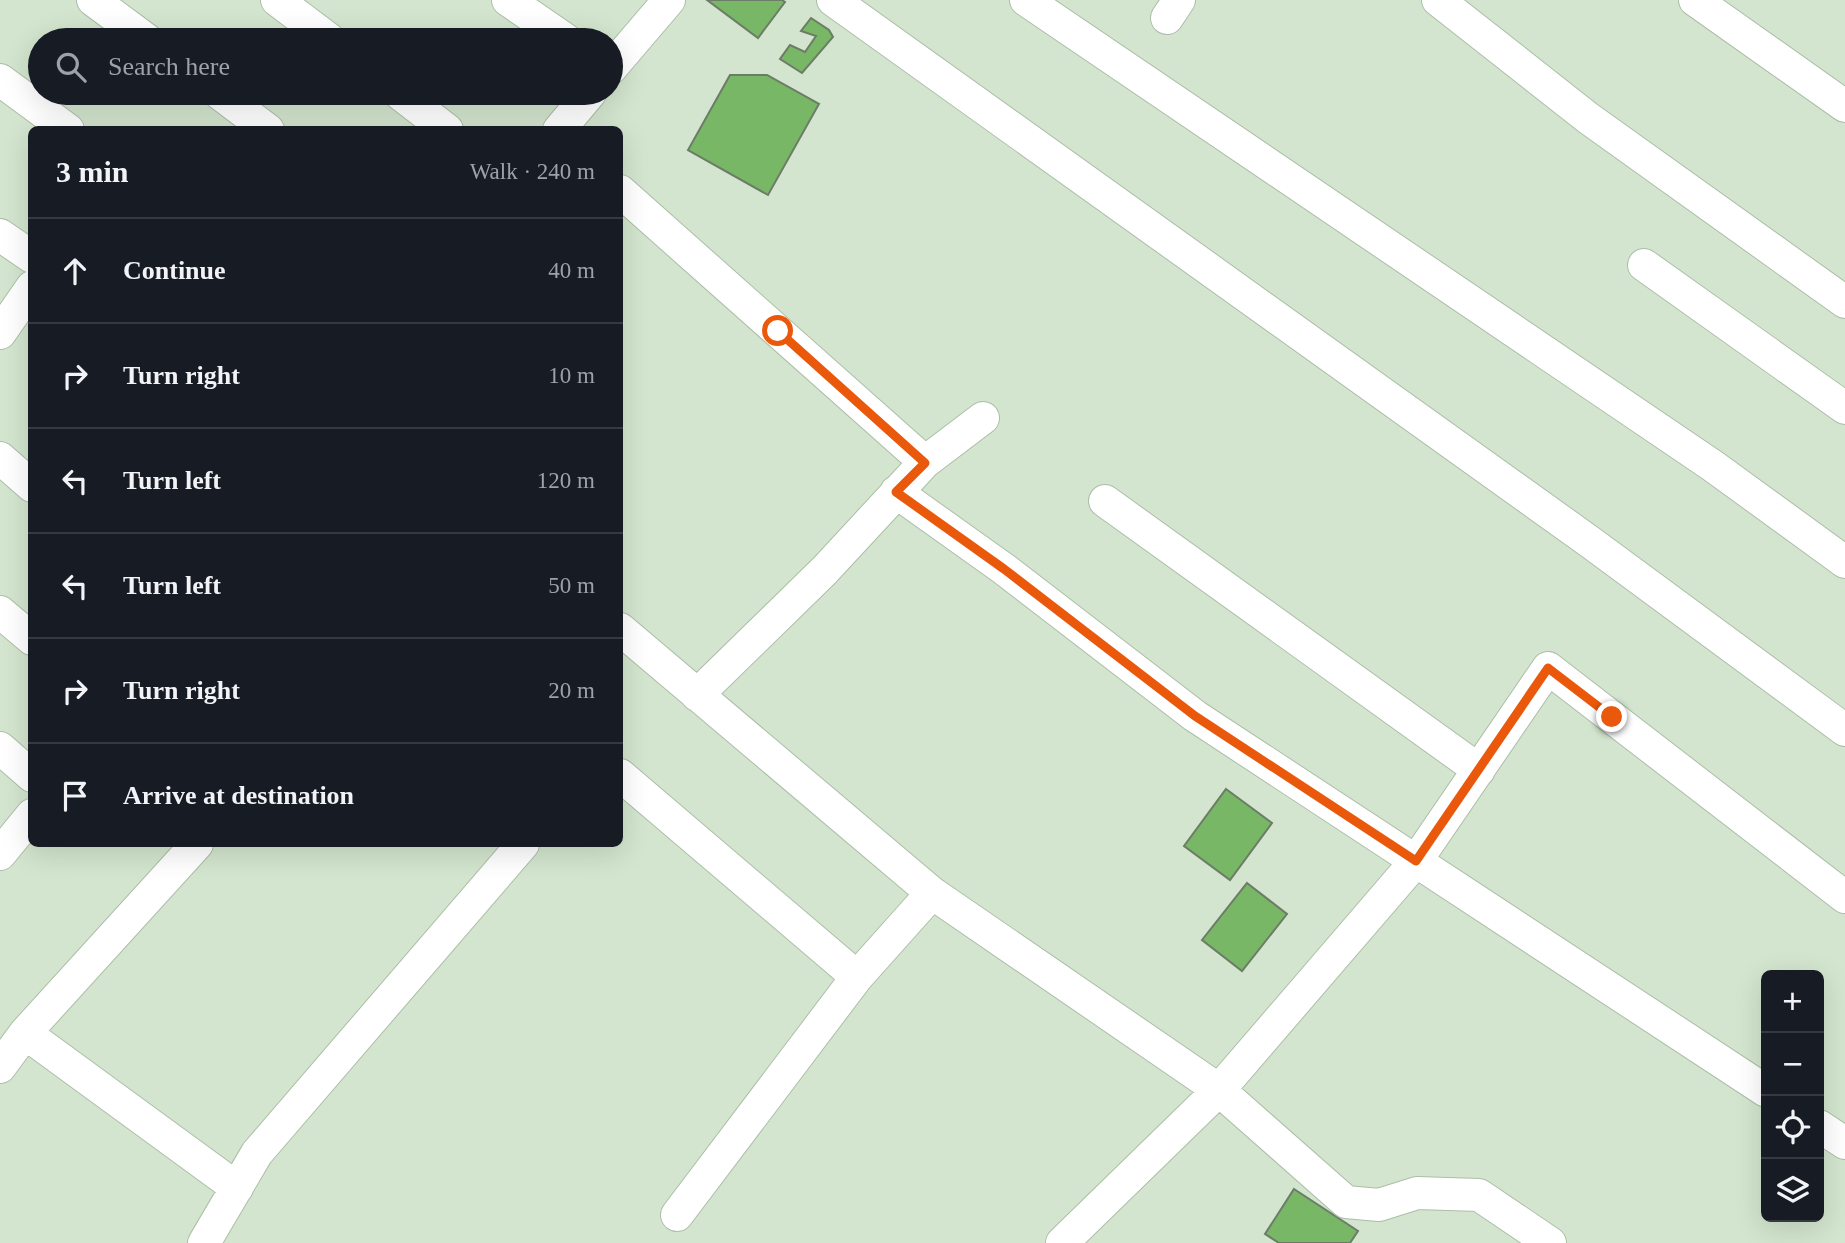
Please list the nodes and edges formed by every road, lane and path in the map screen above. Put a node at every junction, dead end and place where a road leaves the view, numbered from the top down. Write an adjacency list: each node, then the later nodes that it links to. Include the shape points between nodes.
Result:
1 (93, 0): 9 (street)
2 (277, 0): 10 (street)
3 (508, 0): 11 (street)
4 (669, 0): 12 (street)
5 (833, 0): 43 (street)
6 (1026, 0): 38 (street, via 1713,466)
7 (1438, 0): 29 (street, via 1587,118)
8 (1695, 0): 19 (street)
9 (132, 28)
10 (314, 28)
11 (549, 28)
12 (623, 54)
13 (0, 80): 14 (street)
14 (28, 101)
15 (34, 105): 20 (street)
16 (235, 105): 21 (street)
17 (414, 105): 22 (street)
18 (580, 105): 23 (street)
19 (1845, 106)
20 (63, 126)
21 (263, 126)
22 (442, 126)
23 (562, 126)
24 (623, 194): 34 (street)
25 (0, 235): 26 (street)
26 (28, 254)
27 (1644, 265): 31 (street)
28 (28, 293): 30 (street)
29 (1845, 302)
30 (0, 333)
31 (1845, 408)
32 (983, 418): 34 (street)
33 (0, 458): 35 (street)
34 (925, 463): 36 (street)
35 (28, 482)
36 (896, 492): 42 (street, via 825,570); 52 (street, via 1195,716)
37 (1105, 501): 45 (street)
38 (1845, 562)
39 (0, 612): 41 (street)
40 (623, 632): 42 (street)
41 (28, 636)
42 (698, 695): 53 (street)
43 (1845, 730)
44 (0, 748): 46 (street)
45 (1479, 770): 52 (street); 54 (street, via 1548,668)
46 (28, 772)
47 (623, 778): 55 (street)
48 (28, 821): 51 (street)
49 (194, 847): 56 (street)
50 (520, 847): 62 (street, via 257,1153)
51 (0, 854)
52 (1416, 861): 58 (street); 59 (street)
53 (932, 893): 55 (street); 59 (street)
54 (1845, 897)
55 (856, 977): 63 (street)
56 (24, 1033): 57 (street); 62 (street)
57 (0, 1067)
58 (1761, 1088)
59 (1219, 1090): 65 (street); 66 (street, via 1346,1202 1379,1205 1417,1193 1479,1195)
60 (1824, 1129): 61 (street)
61 (1845, 1143)
62 (237, 1188): 64 (street)
63 (677, 1215)
64 (204, 1243)
65 (1062, 1243)
66 (1550, 1243)

